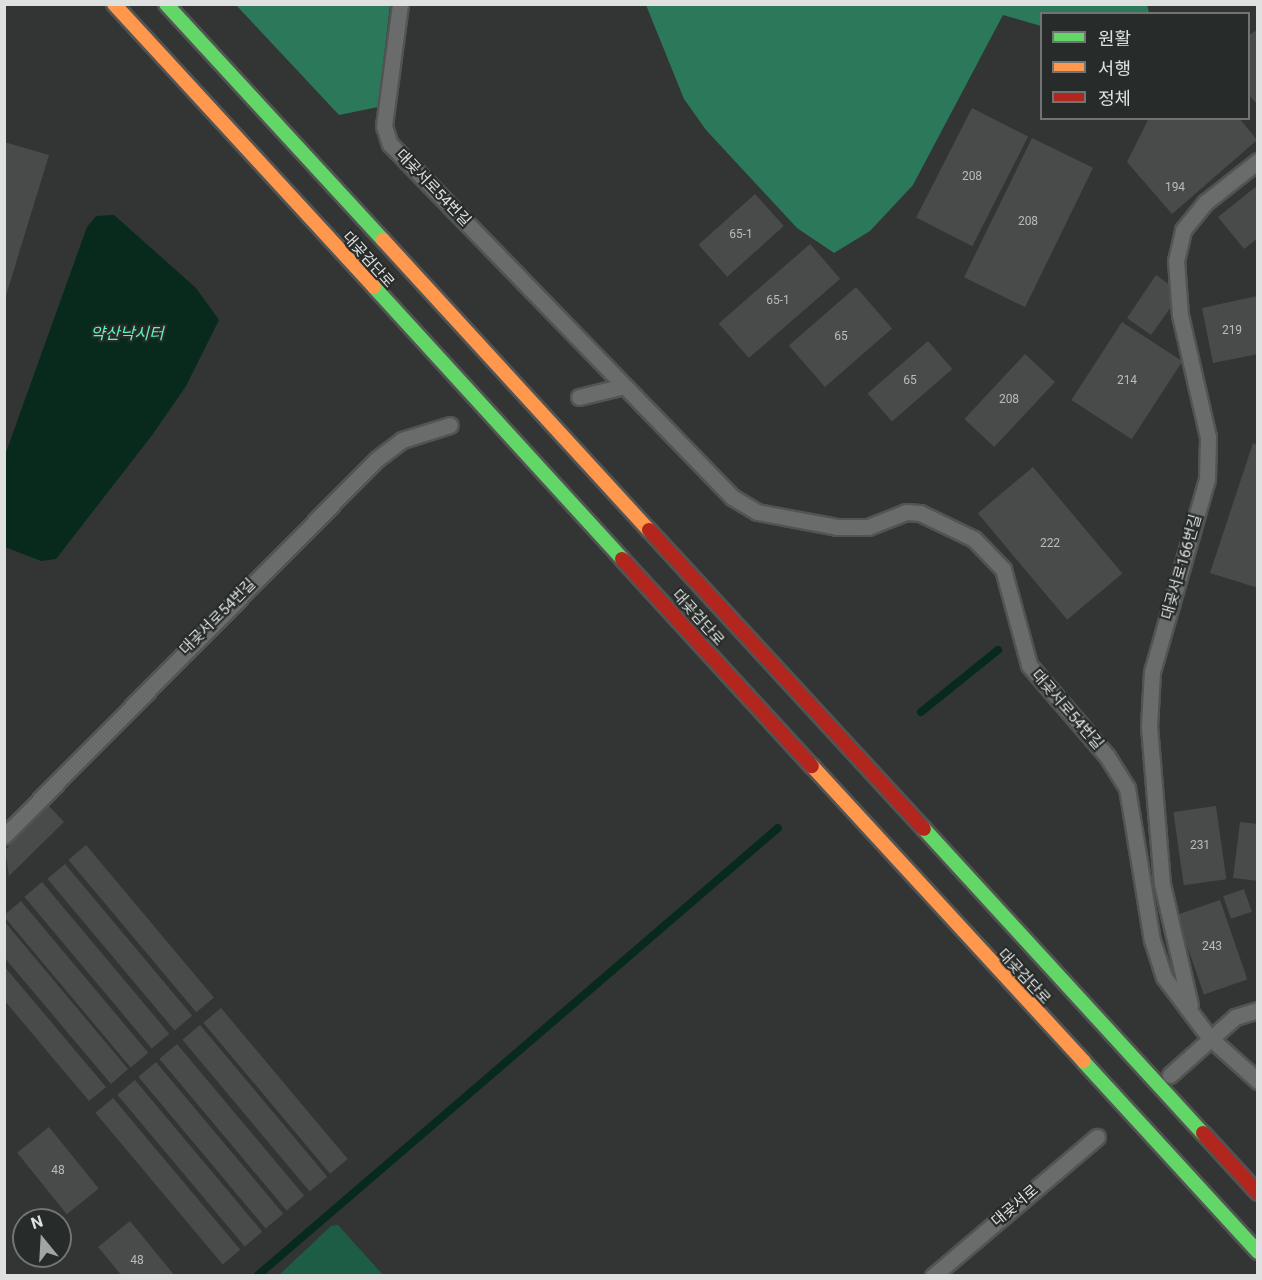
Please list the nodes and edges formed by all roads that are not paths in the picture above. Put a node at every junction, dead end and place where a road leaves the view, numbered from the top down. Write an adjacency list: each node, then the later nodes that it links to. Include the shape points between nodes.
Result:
1 (114, 4): 16 (main road, 대곶검단로)
2 (166, 4): 15 (main road, 대곶검단로)
3 (400, 4): 5 (lane, 대곶서로54번길, via 384,135)
4 (1257, 161): 9 (lane, 대곶서로166번길, via 1206,202 1183,230 1176,261 1180,315 1208,437 1207,479 1152,672 1149,727 1162,885)
5 (624, 386): 6 (lane); 9 (lane, 대곶서로54번길, via 751,509 855,528 920,513 990,553 1011,582 1029,665 1107,756 1127,788 1157,962)
6 (579, 397)
7 (450, 425): 8 (lane, 대곶서로54번길, via 402,440 377,459)
8 (4, 836)
9 (1190, 1005): 11 (lane, 대곶서로54번길)
10 (1257, 1010): 11 (lane, via 1236,1017)
11 (1209, 1037): 12 (lane); 13 (lane, 대곶서로54번길)
12 (1170, 1075)
13 (1257, 1081)
14 (1098, 1137): 17 (lane, 대곶서로)
15 (1257, 1193)
16 (1257, 1252)
17 (933, 1275)

